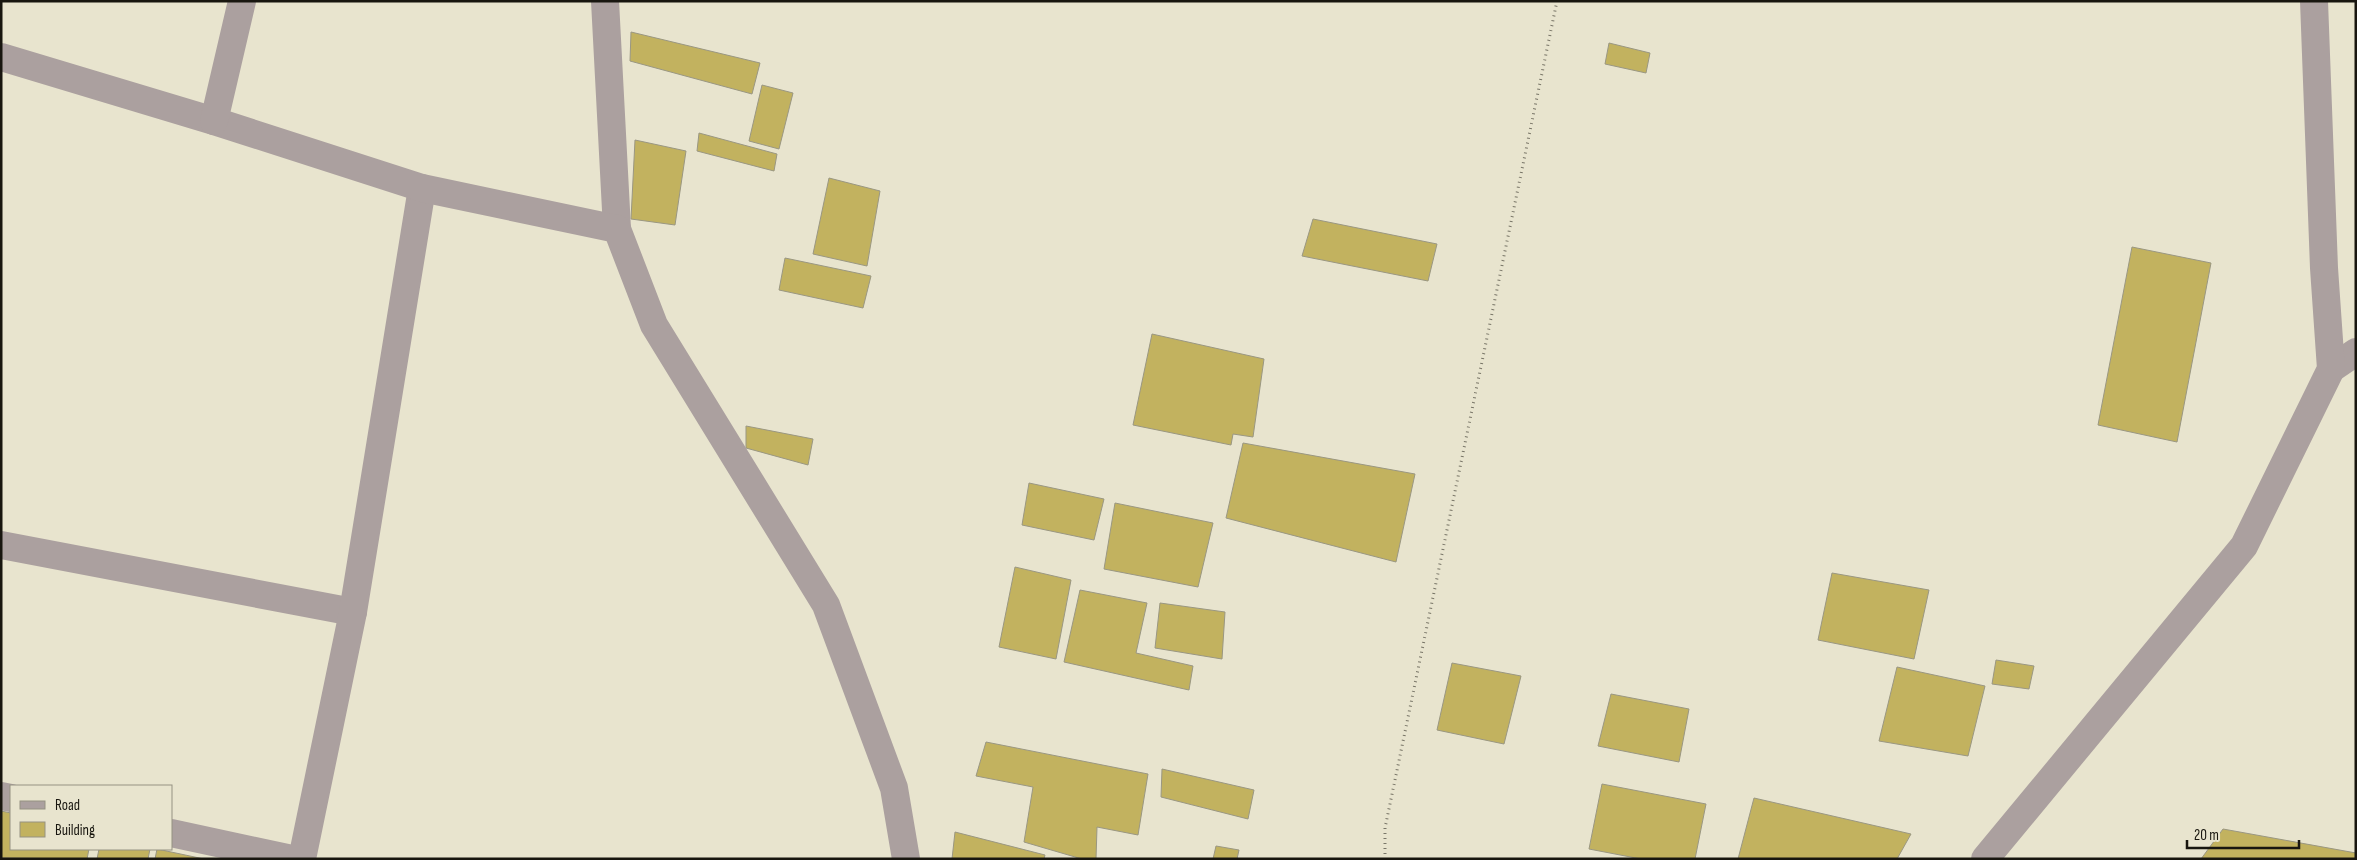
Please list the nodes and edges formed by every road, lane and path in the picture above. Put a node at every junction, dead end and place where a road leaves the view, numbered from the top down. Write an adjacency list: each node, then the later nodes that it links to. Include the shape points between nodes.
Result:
1 (242, 1): 6 (street)
2 (605, 1): 8 (street)
3 (1556, 1): 17 (path, via 1385,828)
4 (2314, 1): 10 (street)
5 (1, 57): 6 (street)
6 (214, 121): 7 (street)
7 (422, 188): 8 (street); 12 (street)
8 (617, 229): 16 (street, via 654,325 826,605 894,788)
9 (2356, 352): 10 (street)
10 (2331, 369): 18 (street, via 2244,546)
11 (1, 545): 12 (street)
12 (353, 612): 15 (street)
13 (172, 833): 14 (street)
14 (292, 859)
15 (302, 859)
16 (906, 859)
17 (1385, 859)
18 (1985, 859)

